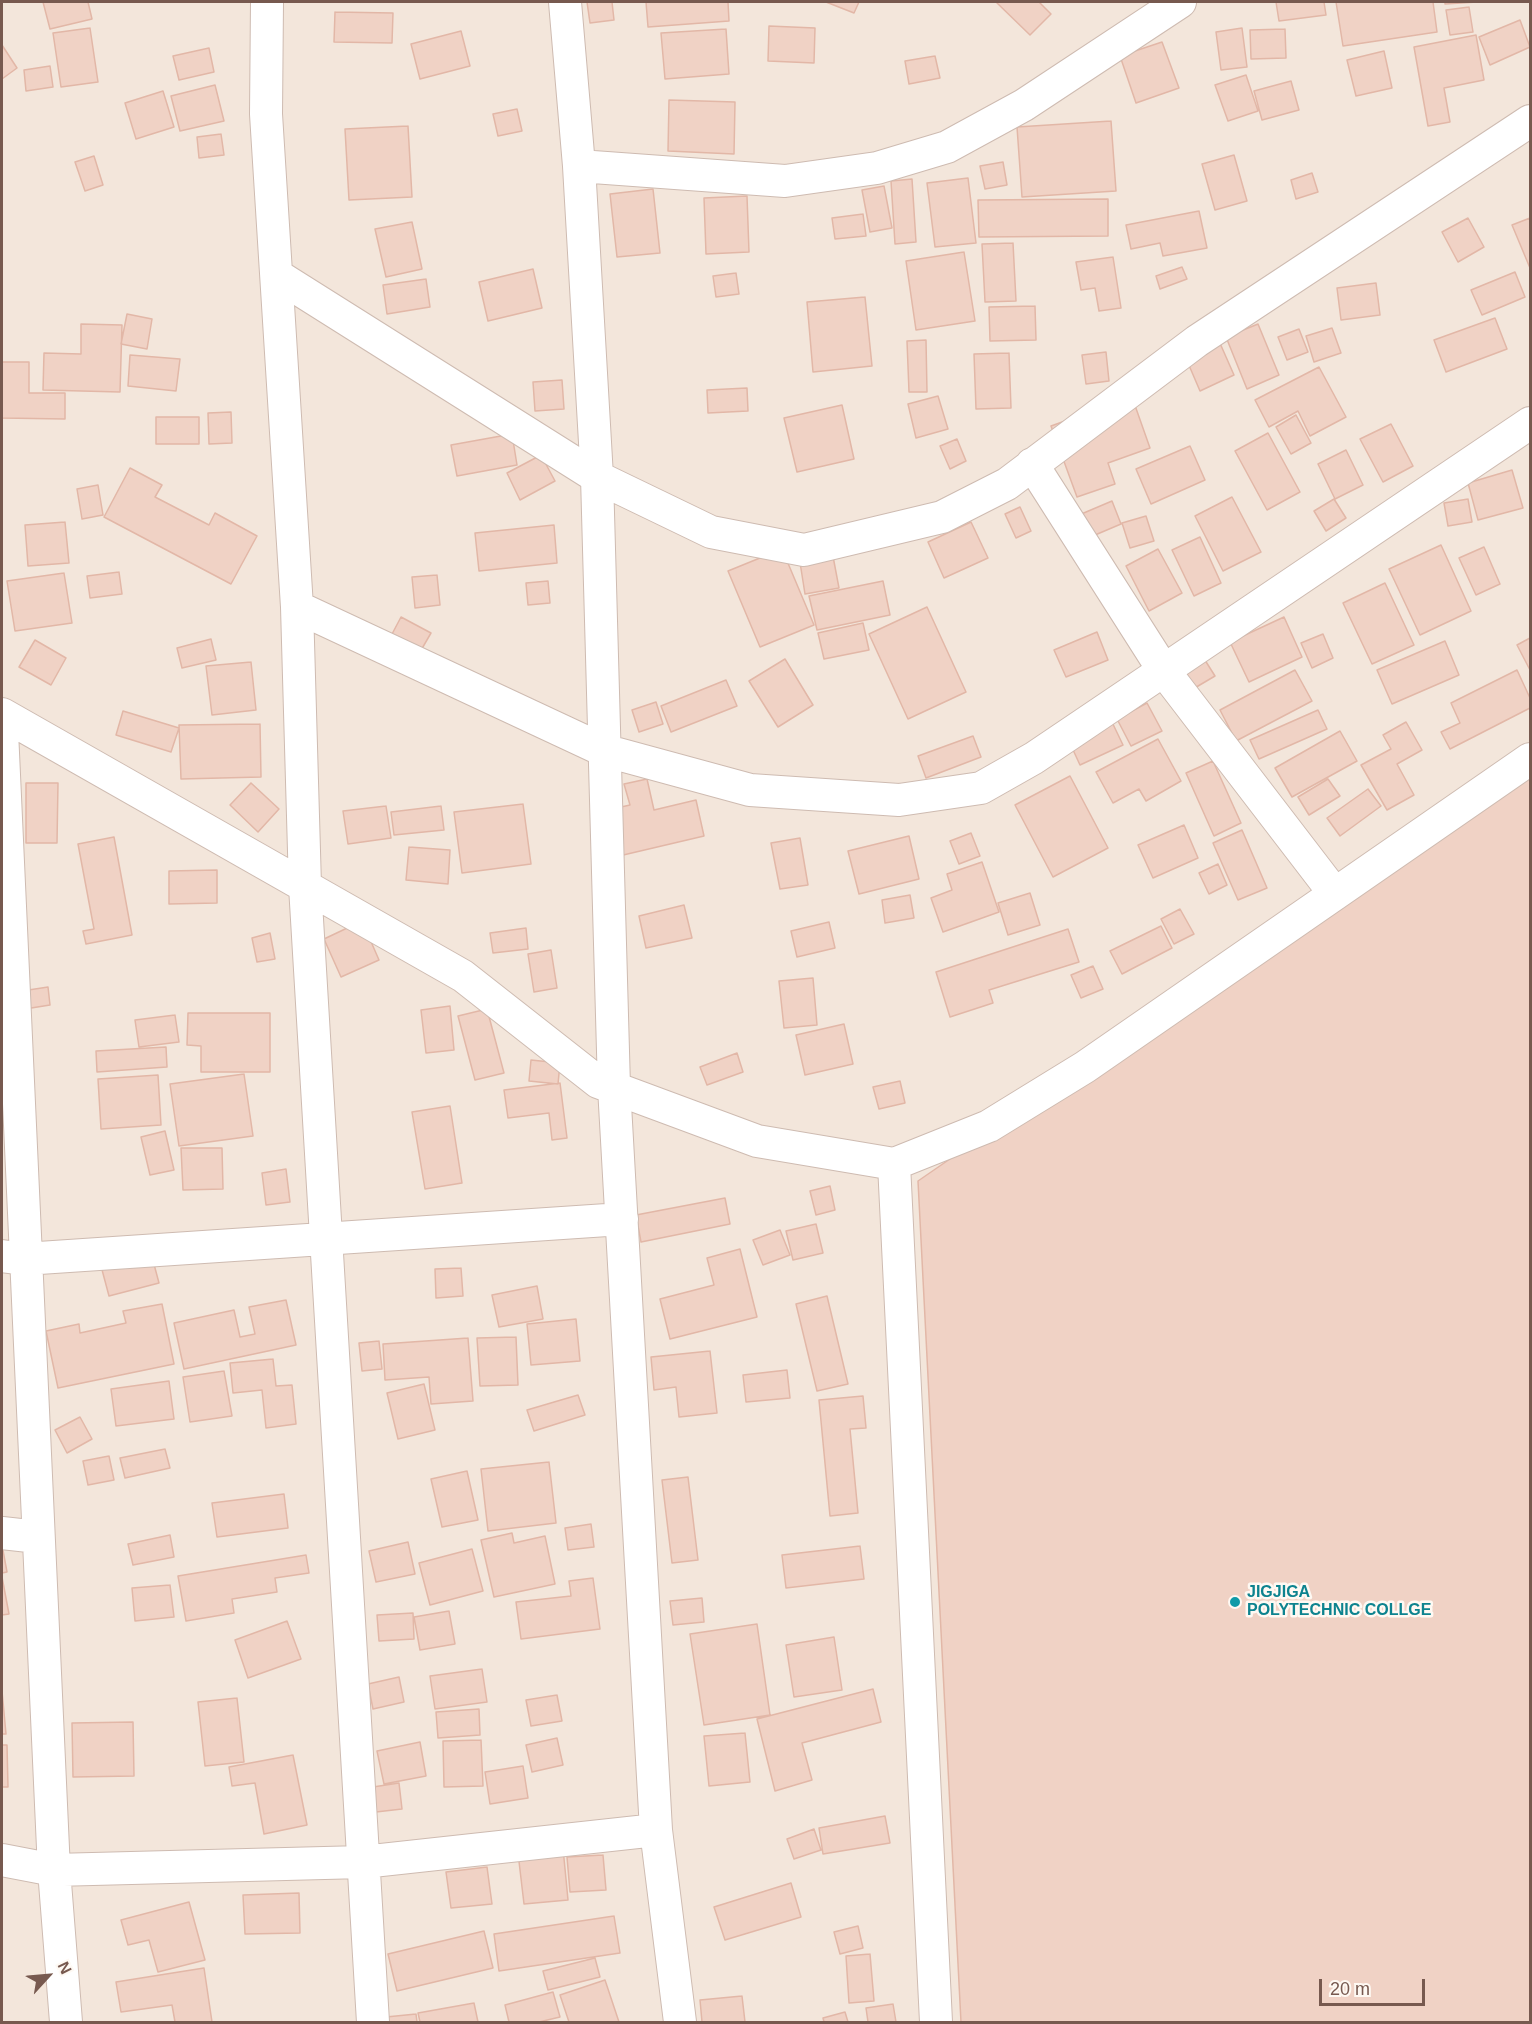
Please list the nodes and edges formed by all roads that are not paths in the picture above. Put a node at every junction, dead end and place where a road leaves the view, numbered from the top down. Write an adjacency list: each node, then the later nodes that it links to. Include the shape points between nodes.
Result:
1 (267, 2): 6 (street, via 266,114)
2 (565, 2): 5 (street)
3 (1180, 2): 5 (street, via 1024,105 947,147 878,168 785,181)
4 (1530, 121): 8 (street, via 1197,341)
5 (579, 166): 9 (street)
6 (278, 276): 9 (street); 10 (street)
7 (1530, 423): 11 (street)
8 (1032, 464): 9 (street, via 1006,484 942,518 804,550 711,532); 11 (street)
9 (597, 477): 14 (street)
10 (297, 607): 14 (street); 16 (street)
11 (1164, 670): 14 (street, via 1034,758 981,788 911,799 750,790); 17 (street)
12 (2, 714): 16 (street)
13 (2, 731): 22 (street)
14 (603, 750): 18 (street)
15 (1530, 759): 17 (street)
16 (305, 886): 18 (street, via 463,976 598,1082); 21 (street)
17 (1335, 894): 19 (street, via 1085,1067 989,1126)
18 (614, 1088): 19 (street, via 757,1141); 20 (street)
19 (894, 1164): 32 (street)
20 (622, 1219): 21 (street); 25 (street)
21 (326, 1240): 22 (street); 27 (street)
22 (13, 1258): 24 (street)
23 (2, 1533): 24 (street)
24 (38, 1537): 28 (street)
25 (656, 1830): 27 (street); 31 (street)
26 (2, 1860): 28 (street)
27 (363, 1862): 28 (street); 30 (street)
28 (54, 1870): 29 (street)
29 (66, 2022)
30 (373, 2022)
31 (680, 2022)
32 (936, 2022)

